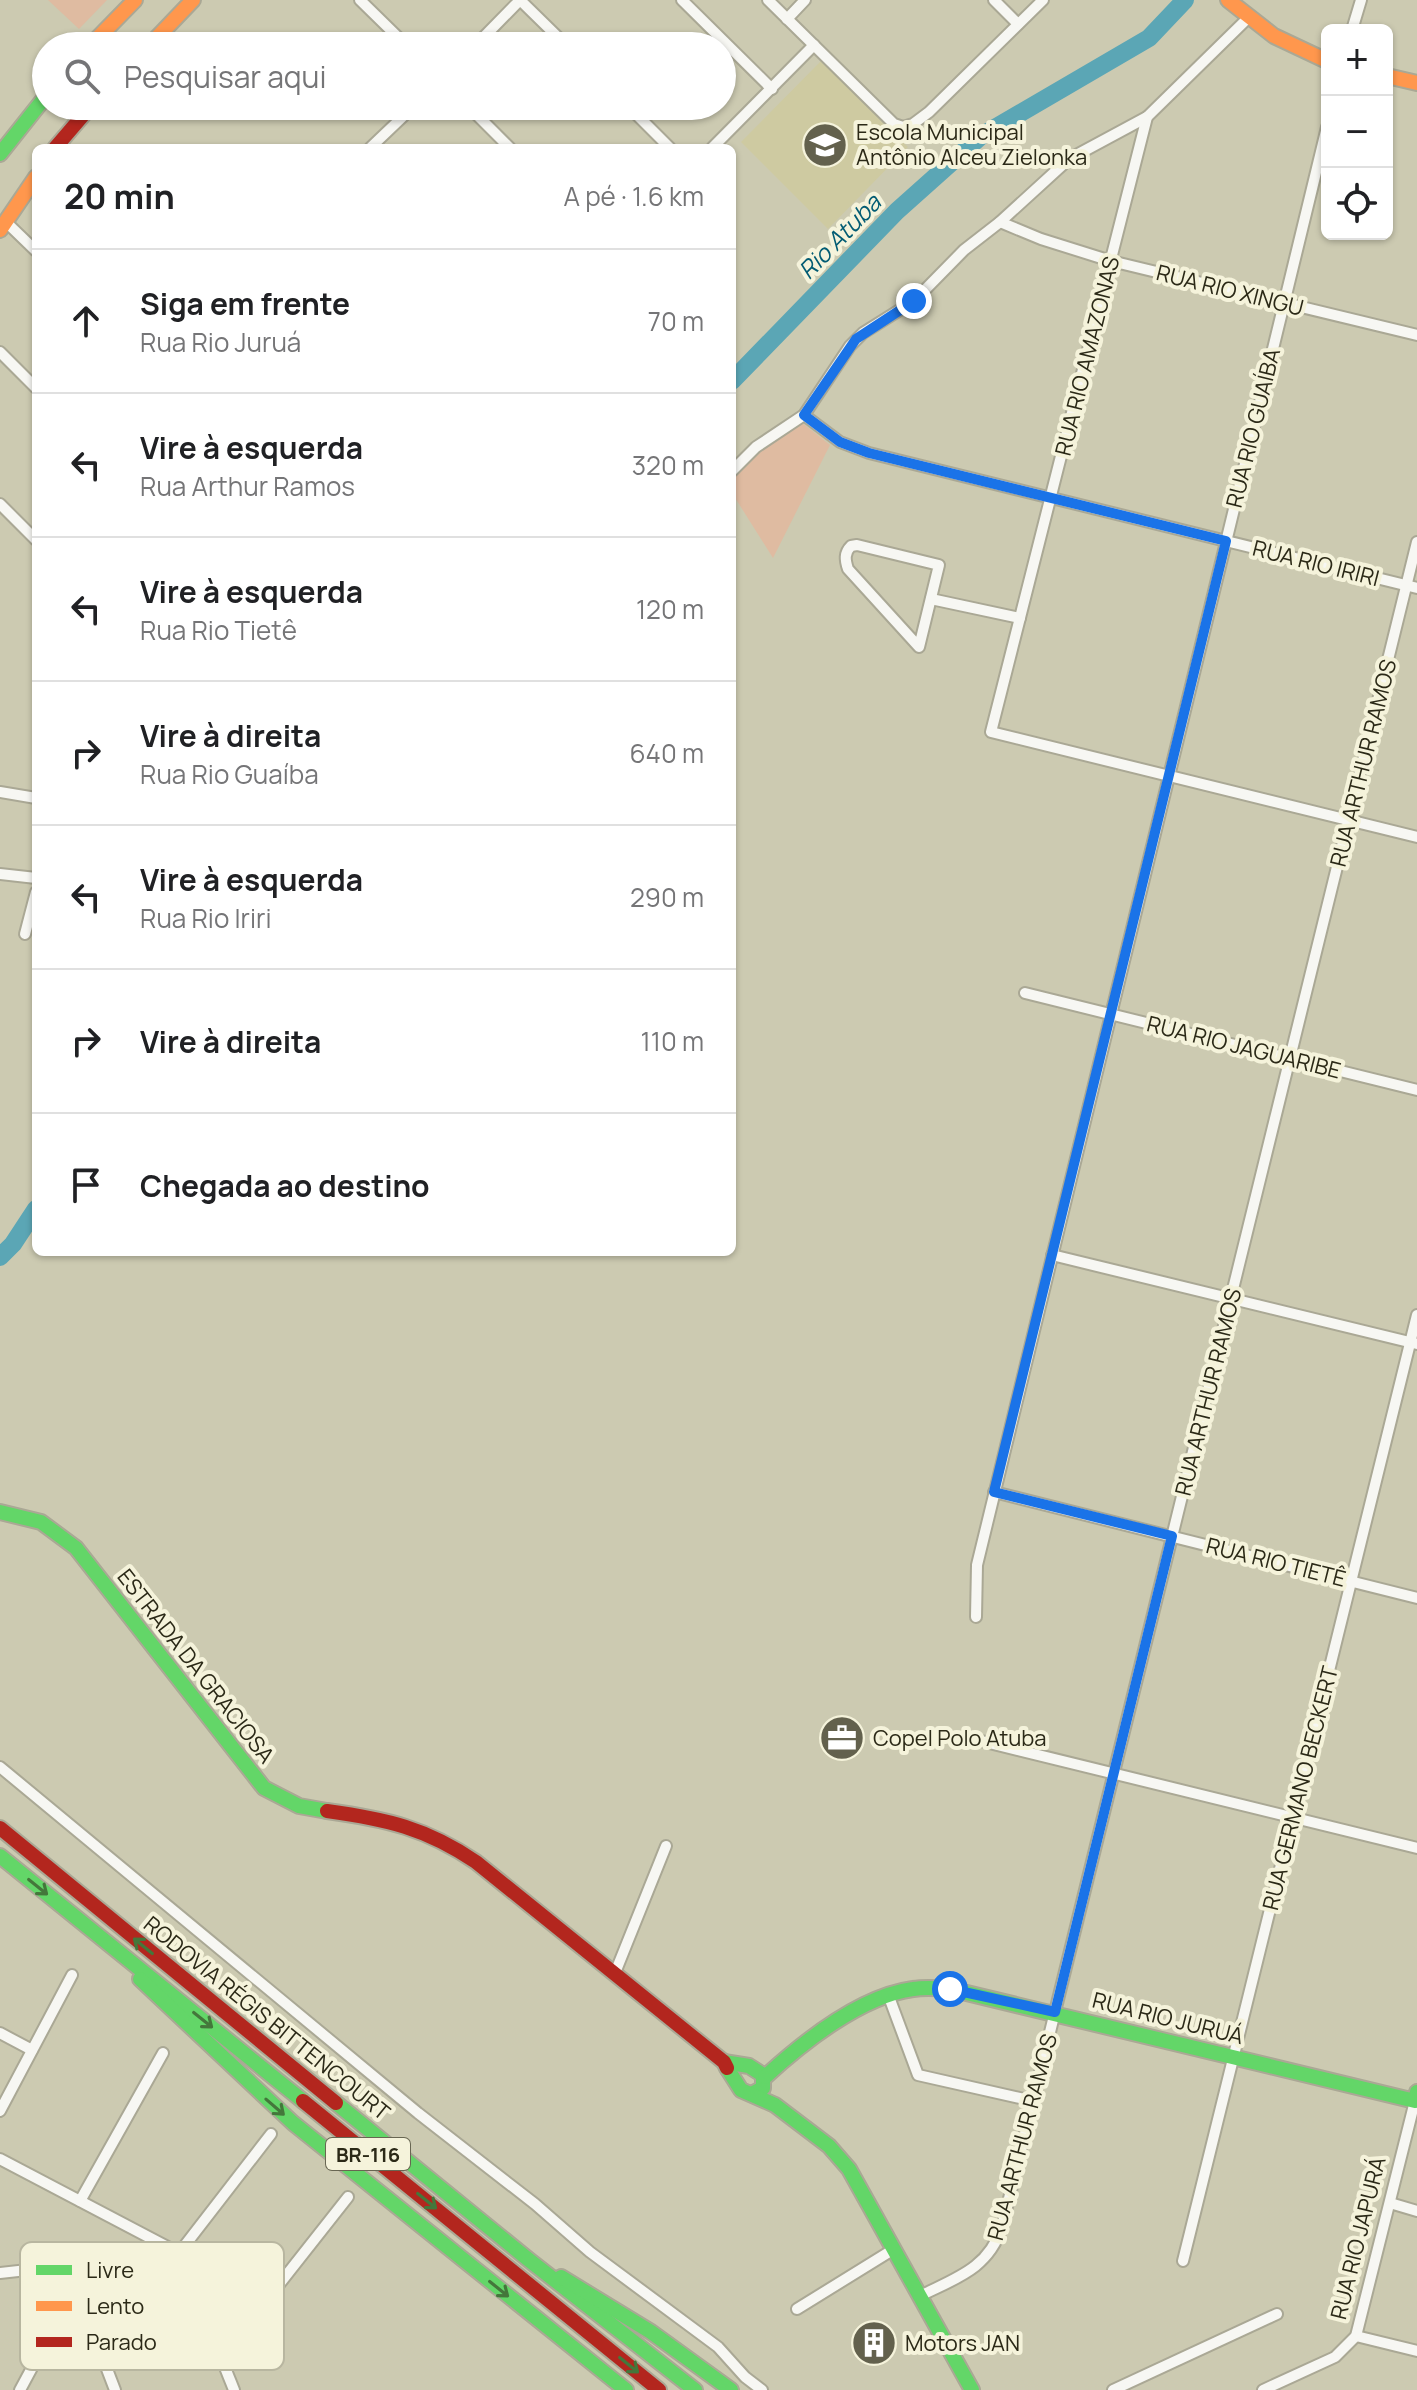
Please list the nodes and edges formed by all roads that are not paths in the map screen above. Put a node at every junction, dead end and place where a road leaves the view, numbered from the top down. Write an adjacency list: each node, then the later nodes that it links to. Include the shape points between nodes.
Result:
1 (135, 0): 16 (main road)
2 (193, 0): 17 (main road)
3 (360, 0): 18 (street)
4 (520, 0): 19 (street); 20 (street)
5 (682, 0): 21 (street)
6 (768, 0): 13 (street)
7 (805, 0): 13 (street)
8 (994, 0): 14 (street)
9 (1043, 0): 14 (street)
10 (1228, 0): 12 (main road)
11 (1361, 0): 15 (street)
12 (1248, 18): 24 (main road, via 1292,48); 29 (street)
13 (787, 19): 22 (street)
14 (1018, 24): 22 (street, via 929,112 903,127)
15 (1354, 24)
16 (104, 32)
17 (162, 32)
18 (393, 32)
19 (489, 32)
20 (553, 32)
21 (714, 32)
22 (814, 45): 27 (street)
23 (736, 53): 27 (street)
24 (1321, 59)
25 (1393, 77): 26 (main road)
26 (1417, 83)
27 (772, 89): 38 (street)
28 (32, 114): 40 (main road)
29 (1147, 117): 42 (street, via 1069,159); 45 (street, RUA RIO AMAZONAS)
30 (81, 120): 34 (main road)
31 (399, 120): 35 (street)
32 (482, 120): 36 (street)
33 (642, 120): 37 (street)
34 (63, 144)
35 (374, 144)
36 (506, 144)
37 (666, 144)
38 (716, 144)
39 (1321, 152): 46 (street, RUA RIO GUAÍBA)
40 (0, 154)
41 (32, 183): 43 (main road)
42 (1000, 222): 45 (street, RUA RIO XINGU); 50 (street, via 914,301 856,339)
43 (3, 226): 44 (street)
44 (32, 248)
45 (1111, 261): 46 (street, RUA RIO XINGU); 52 (street, RUA RIO AMAZONAS)
46 (1284, 303): 47 (street, RUA RIO XINGU); 55 (street, RUA RIO GUAÍBA)
47 (1417, 335)
48 (0, 352): 49 (street)
49 (32, 384)
50 (804, 415): 51 (street); 52 (street, RUA RIO IRIRI, via 854,448)
51 (736, 467)
52 (1051, 498): 55 (street, RUA RIO IRIRI); 59 (street, RUA RIO AMAZONAS)
53 (0, 504): 54 (street)
54 (32, 536)
55 (1226, 541): 57 (street, RUA RIO IRIRI); 60 (street, RUA RIO GUAÍBA)
56 (1417, 542): 57 (street, RUA ARTHUR RAMOS)
57 (1412, 586): 63 (street, RUA ARTHUR RAMOS)
58 (931, 599): 58 (street, via 939,565 857,545 847,550 845,559 854,577 919,647); 59 (street)
59 (1020, 618): 60 (street, RUA RIO AMAZONAS, via 991,732)
60 (1169, 776): 63 (street); 70 (street, RUA RIO GUAÍBA)
61 (0, 792): 62 (street)
62 (32, 797)
63 (1348, 820): 64 (street); 71 (street, RUA ARTHUR RAMOS)
64 (1417, 837)
65 (0, 874): 66 (street)
66 (32, 878)
67 (32, 918): 68 (street)
68 (25, 934)
69 (1025, 993): 70 (street, RUA RIO JAGUARIBE)
70 (1111, 1014): 71 (street, RUA RIO JAGUARIBE); 73 (street, RUA RIO GUAÍBA)
71 (1290, 1058): 72 (street, RUA RIO JAGUARIBE); 74 (street, RUA ARTHUR RAMOS)
72 (1417, 1090)
73 (1052, 1255): 74 (street); 77 (street, RUA RIO GUAÍBA)
74 (1230, 1299): 76 (street); 79 (street, RUA ARTHUR RAMOS)
75 (1417, 1315): 76 (street, RUA GERMANO BECKERT)
76 (1414, 1344): 80 (street, RUA GERMANO BECKERT)
77 (994, 1492): 79 (street, RUA RIO TIETÊ); 82 (street, RUA RIO GUAÍBA, via 977,1565)
78 (0, 1512): 92 (main road, ESTRADA DA GRACIOSA, via 41,1522 76,1548 264,1788 299,1806 394,1821 443,1839)
79 (1172, 1536): 80 (street, RUA RIO TIETÊ); 85 (street, RUA ARTHUR RAMOS)
80 (1351, 1582): 81 (street, RUA RIO TIETÊ); 86 (street, RUA GERMANO BECKERT)
81 (1417, 1598)
82 (976, 1617)
83 (969, 1738): 85 (street)
84 (0, 1767): 137 (street, via 590,2252 718,2347)
85 (1113, 1774): 86 (street); 95 (street, RUA ARTHUR RAMOS)
86 (1293, 1818): 89 (street); 99 (street, RUA GERMANO BECKERT)
87 (0, 1828): 117 (main road, RODOVIA RÉGIS BITTENCOURT / BR-116, one-way to 87)
88 (666, 1846): 92 (street)
89 (1417, 1848)
90 (0, 1856): 91 (main road, RODOVIA RÉGIS BITTENCOURT / BR-116, one-way to 91)
91 (77, 1918): 133 (main road, one-way to 133, via 293,2123); 134 (main road, RODOVIA RÉGIS BITTENCOURT / BR-116, one-way to 134)
92 (615, 1973): 100 (main road, ESTRADA DA GRACIOSA)
93 (72, 1975): 97 (street)
94 (889, 1997): 95 (main road, RUA RIO JURUÁ, via 912,1989 950,1989); 101 (main road, RUA RIO JURUÁ, via 858,2010); 105 (street, via 918,2075)
95 (1055, 2012): 99 (main road, RUA RIO JURUÁ); 105 (street, RUA ARTHUR RAMOS)
96 (0, 2033): 97 (street)
97 (32, 2050): 107 (street)
98 (163, 2053): 111 (street)
99 (1234, 2056): 104 (main road, RUA RIO JURUÁ); 118 (street, RUA GERMANO BECKERT)
100 (724, 2062): 101 (main road, ESTRADA DA GRACIOSA); 102 (main road, ESTRADA DA GRACIOSA)
101 (760, 2074): 102 (main road, via 741,2073); 103 (main road, via 758,2093); 106 (main road)
102 (738, 2084): 103 (main road)
103 (752, 2094): 106 (main road)
104 (1416, 2098): 112 (street, RUA RIO JAPURÁ)
105 (1033, 2101): 122 (street, RUA ARTHUR RAMOS, via 991,2252 972,2269)
106 (775, 2105): 116 (main road, via 839,2157)
107 (0, 2111)
108 (271, 2134): 115 (street)
109 (0, 2159): 111 (street)
110 (348, 2197): 121 (street)
111 (80, 2201): 114 (street)
112 (1390, 2203): 113 (street); 125 (street, RUA RIO JAPURÁ)
113 (1417, 2211)
114 (158, 2242)
115 (188, 2242)
116 (894, 2249): 122 (main road); 123 (street)
117 (529, 2260): 135 (main road, RODOVIA RÉGIS BITTENCOURT / BR-116); 136 (main road, via 651,2332)
118 (1183, 2261)
119 (20, 2271): 120 (street)
120 (0, 2273)
121 (284, 2279)
122 (920, 2296): 138 (main road)
123 (797, 2309)
124 (1277, 2314): 139 (street)
125 (1356, 2336): 126 (street); 140 (street, RUA RIO JAPURÁ, via 1335,2357)
126 (1417, 2351)
127 (31, 2370): 130 (street)
128 (107, 2370): 131 (street)
129 (227, 2370): 132 (street)
130 (20, 2390)
131 (115, 2390)
132 (234, 2390)
133 (626, 2390)
134 (659, 2390)
135 (695, 2390)
136 (731, 2390)
137 (762, 2390)
138 (972, 2390)
139 (1113, 2390)
140 (1263, 2390)

